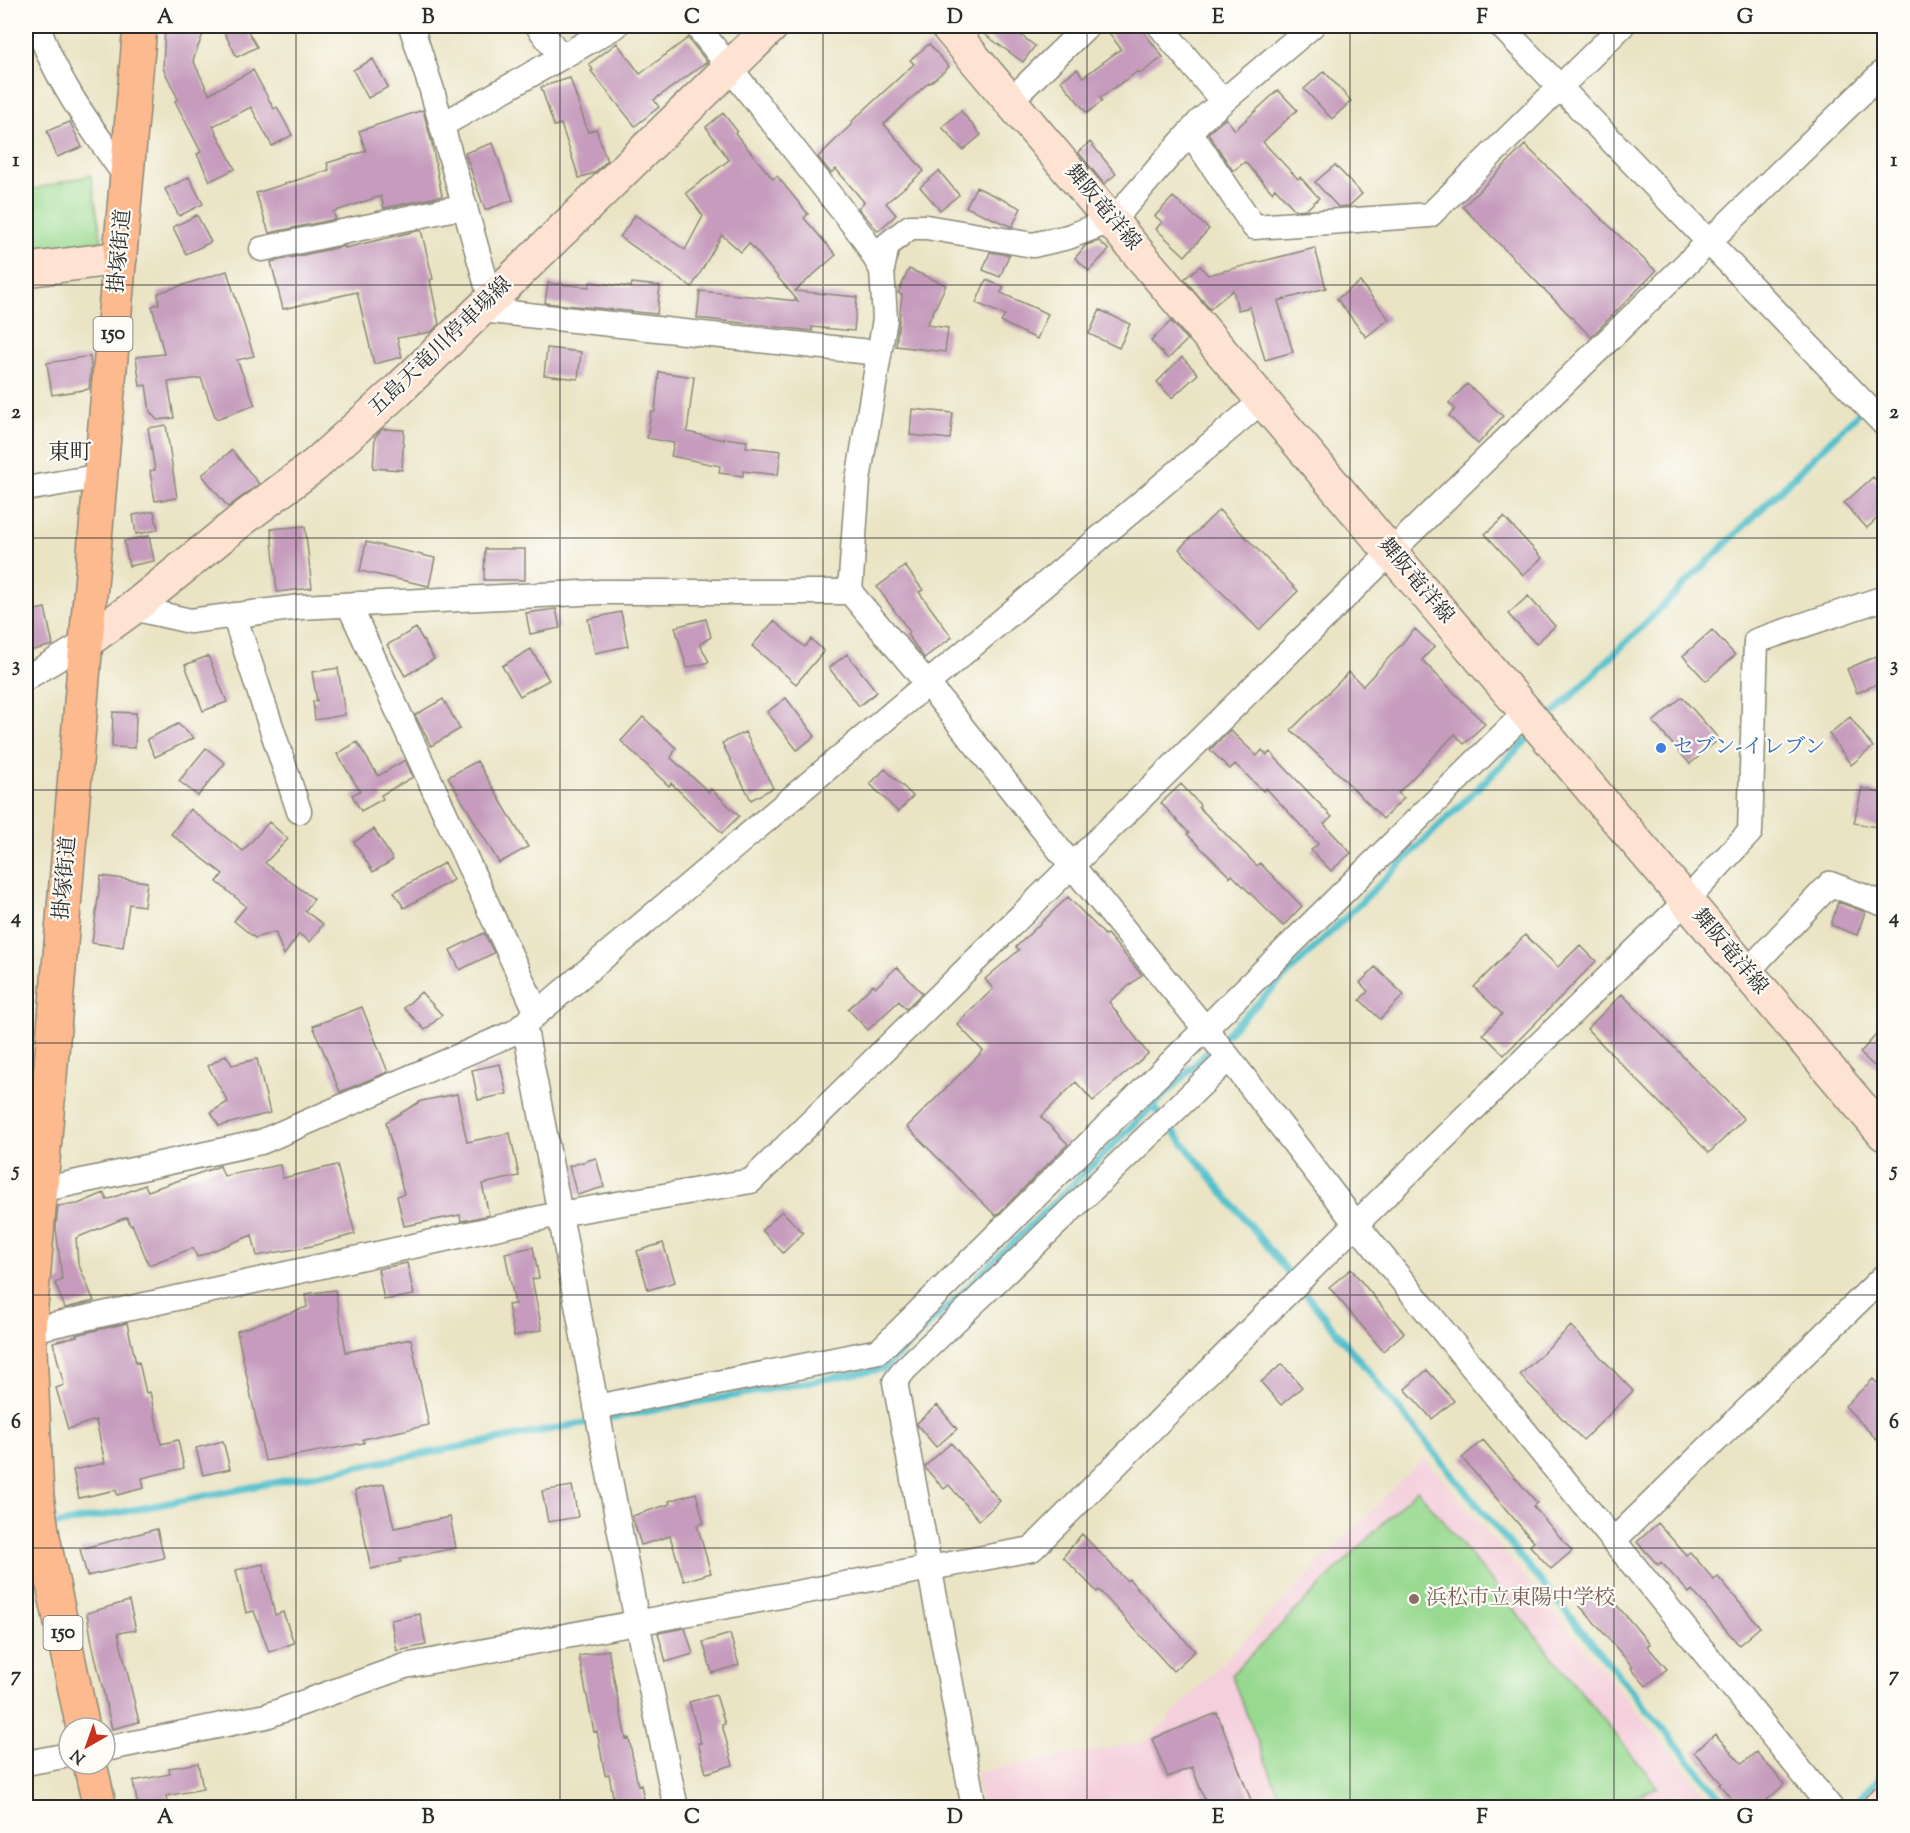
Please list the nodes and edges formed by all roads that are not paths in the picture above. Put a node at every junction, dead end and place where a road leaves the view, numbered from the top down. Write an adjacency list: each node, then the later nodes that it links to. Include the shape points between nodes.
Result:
1 (38, 26): 22 (street, via 75,104)
2 (140, 26): 22 (highway, 掛塚街道 / 150)
3 (411, 26): 20 (street)
4 (538, 26): 14 (street)
5 (616, 26): 14 (street)
6 (697, 26): 15 (street)
7 (772, 26): 15 (main road, 五島天竜川停車場線)
8 (947, 26): 18 (main road, 舞阪竜洋線)
9 (1087, 26): 18 (street)
10 (1160, 26): 19 (street)
11 (1312, 26): 19 (street)
12 (1501, 26): 17 (street)
13 (1622, 26): 17 (street)
14 (561, 57): 20 (street)
15 (729, 67): 29 (street, via 863,237); 30 (main road, 五島天竜川停車場線)
16 (1884, 71): 25 (street)
17 (1559, 86): 21 (street, via 1430,215 1254,227); 25 (street)
18 (1011, 100): 24 (main road, 舞阪竜洋線)
19 (1223, 102): 21 (street)
20 (442, 125): 23 (street)
21 (1190, 132): 24 (street)
22 (127, 178): 27 (highway, 掛塚街道 / 150)
23 (465, 206): 26 (street); 30 (street)
24 (1113, 220): 29 (street, via 1033,245 909,227 887,245); 32 (main road, 舞阪竜洋線)
25 (1710, 243): 33 (street); 36 (street)
26 (262, 249)
27 (120, 258): 28 (main road); 34 (highway, 掛塚街道 / 150)
28 (26, 270)
29 (882, 270): 31 (street, via 885,319)
30 (486, 305): 31 (street); 40 (main road, 五島天竜川停車場線, via 315,465)
31 (879, 353): 37 (street, via 858,480)
32 (1263, 400): 36 (main road, 舞阪竜洋線); 44 (street)
33 (1881, 421)
34 (101, 476): 35 (street); 42 (highway, 掛塚街道 / 150)
35 (26, 489)
36 (1391, 552): 45 (main road, 舞阪竜洋線); 47 (street)
37 (850, 592): 39 (street, via 601,592); 44 (street)
38 (1884, 598): 48 (street, via 1756,641 1750,832)
39 (349, 605): 41 (street); 51 (street)
40 (133, 608): 41 (street, via 190,621); 42 (main road, 五島天竜川停車場線)
41 (234, 615): 46 (street)
42 (86, 642): 43 (street); 55 (highway, 掛塚街道 / 150)
43 (26, 678)
44 (927, 683): 47 (street); 51 (street)
45 (1525, 710): 48 (main road, 舞阪竜洋線); 52 (street)
46 (299, 811)
47 (1073, 867): 52 (street); 56 (street, via 751,1181)
48 (1686, 901): 50 (main road, 舞阪竜洋線); 57 (street)
49 (1884, 904): 50 (street, via 1830,884)
50 (1746, 973): 54 (main road, 舞阪竜洋線)
51 (531, 1019): 55 (street, via 515,1032 261,1142); 56 (street)
52 (1204, 1028): 53 (street); 60 (street, via 879,1351)
53 (1229, 1059): 57 (street); 62 (street, via 894,1382)
54 (1884, 1134)
55 (41, 1190): 59 (highway, 掛塚街道 / 150)
56 (559, 1214): 59 (street); 60 (street)
57 (1356, 1224): 61 (street); 62 (street, via 1032,1549)
58 (1884, 1276): 61 (street)
59 (27, 1331): 64 (highway, 掛塚街道 / 150, via 41,1525)
60 (598, 1414): 63 (street)
61 (1613, 1540): 73 (street)
62 (930, 1568): 63 (street); 72 (street)
63 (637, 1622): 65 (street, via 405,1666 266,1716); 71 (street)
64 (81, 1716)
65 (117, 1747)
66 (57, 1757): 67 (street)
67 (26, 1763)
68 (93, 1776): 70 (highway)
69 (1884, 1802): 74 (main road)
70 (100, 1808)
71 (676, 1808)
72 (974, 1808)
73 (1832, 1808)
74 (1879, 1808)

